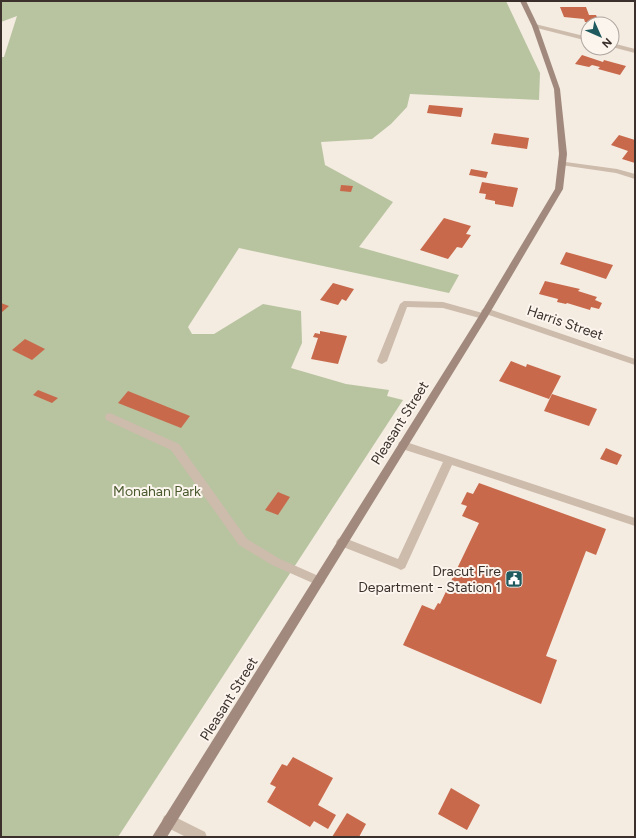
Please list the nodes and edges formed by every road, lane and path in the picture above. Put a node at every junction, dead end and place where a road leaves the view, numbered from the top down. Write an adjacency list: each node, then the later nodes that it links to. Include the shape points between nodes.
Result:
1 (523, 1): 2 (main road, Pleasant Street)
2 (534, 26): 3 (street); 6 (main road, Pleasant Street, via 557,89 563,154)
3 (580, 37)
4 (620, 47): 5 (street)
5 (635, 50)
6 (561, 163): 7 (street, via 617,171); 8 (main road, Pleasant Street, via 559,189)
7 (635, 177)
8 (484, 314): 9 (street, Harris Street, via 443,305 404,304); 10 (street, Harris Street); 12 (main road, Pleasant Street)
9 (382, 361)
10 (635, 362)
11 (110, 417): 16 (street, via 175,447 243,542 276,562)
12 (403, 445): 13 (street); 15 (main road, Pleasant Street)
13 (449, 460): 14 (street); 15 (street, via 400,565)
14 (635, 522)
15 (342, 542): 16 (main road, Pleasant Street)
16 (319, 581): 17 (main road, Pleasant Street)
17 (169, 821): 18 (main road, Pleasant Street); 19 (street)
18 (159, 837)
19 (200, 837)

